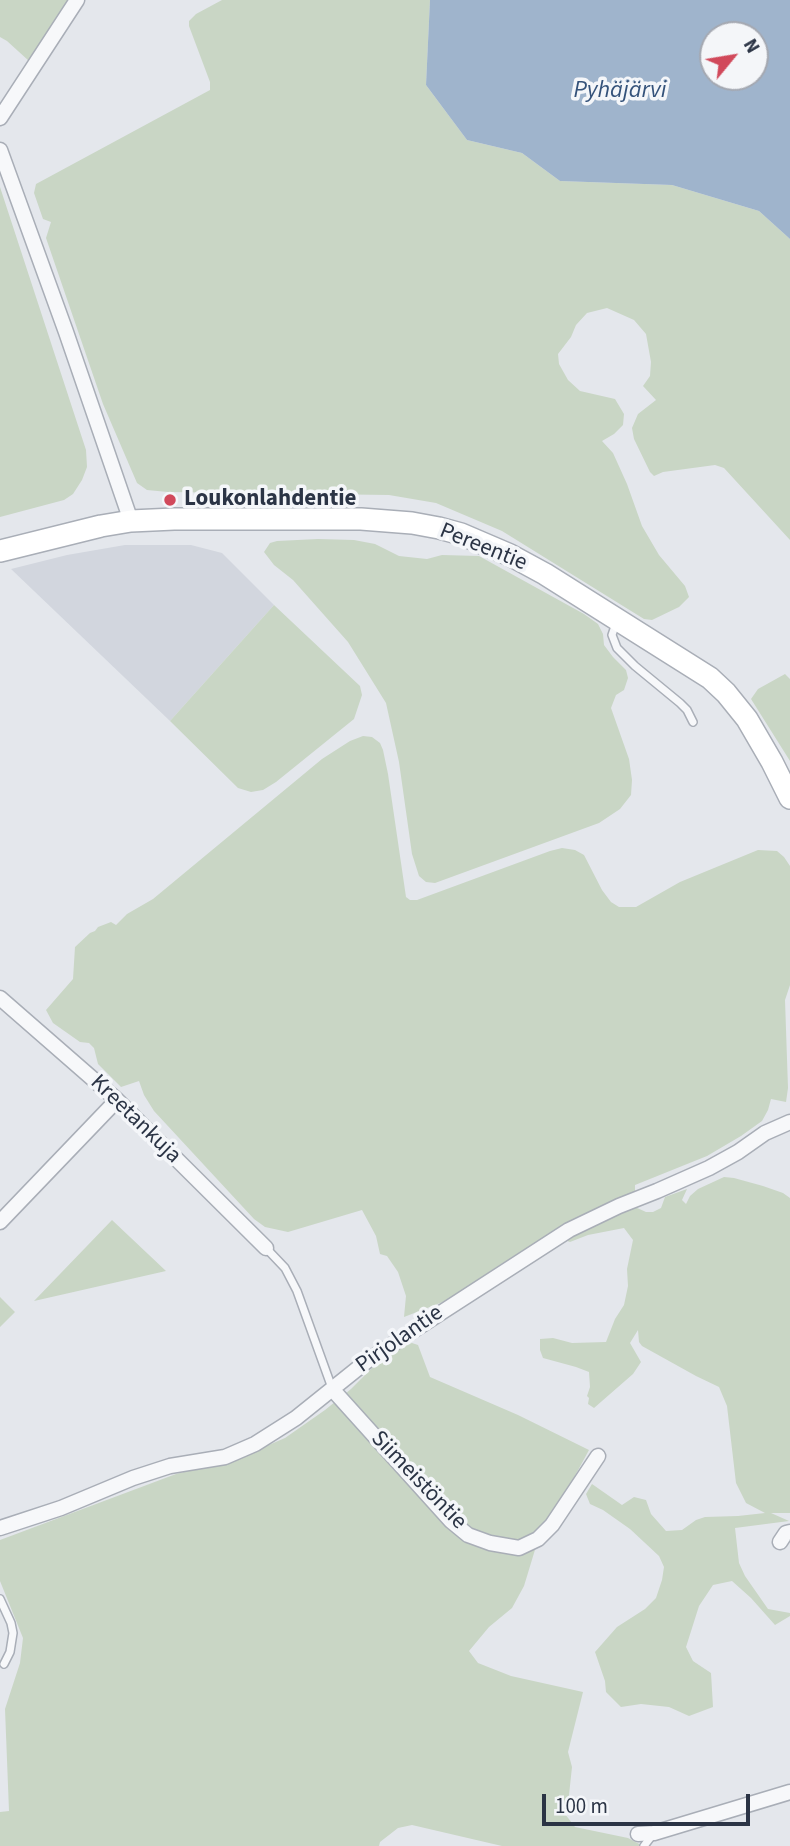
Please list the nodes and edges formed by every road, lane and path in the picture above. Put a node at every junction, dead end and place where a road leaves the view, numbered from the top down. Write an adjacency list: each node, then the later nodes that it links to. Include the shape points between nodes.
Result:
1 (77, 0): 2 (street)
2 (0, 118)
3 (0, 150): 4 (street)
4 (131, 521): 5 (street, Pereentie); 6 (street, Pereentie, via 360,519 439,528 510,555)
5 (0, 551)
6 (618, 619): 7 (lane, via 612,635 617,648 680,703); 8 (street, Pereentie, via 697,668 726,693 760,740)
7 (693, 722)
8 (790, 798)
9 (0, 998): 10 (street, Kreetankuja)
10 (117, 1100): 12 (street); 13 (street, Kreetankuja)
11 (790, 1122): 14 (street, Pirjolantie, via 709,1168 569,1230 395,1342)
12 (0, 1222)
13 (266, 1248): 14 (lane, via 285,1268 297,1291)
14 (332, 1390): 15 (street, Siimeistöntie, via 451,1521 468,1535 490,1543 519,1548 538,1539); 16 (street, Pirjolantie, via 296,1419 234,1454 160,1469)
15 (598, 1455)
16 (0, 1528)
17 (0, 1599): 18 (lane, via 13,1633)
18 (4, 1664)
19 (790, 1792): 20 (street)
20 (641, 1840)

